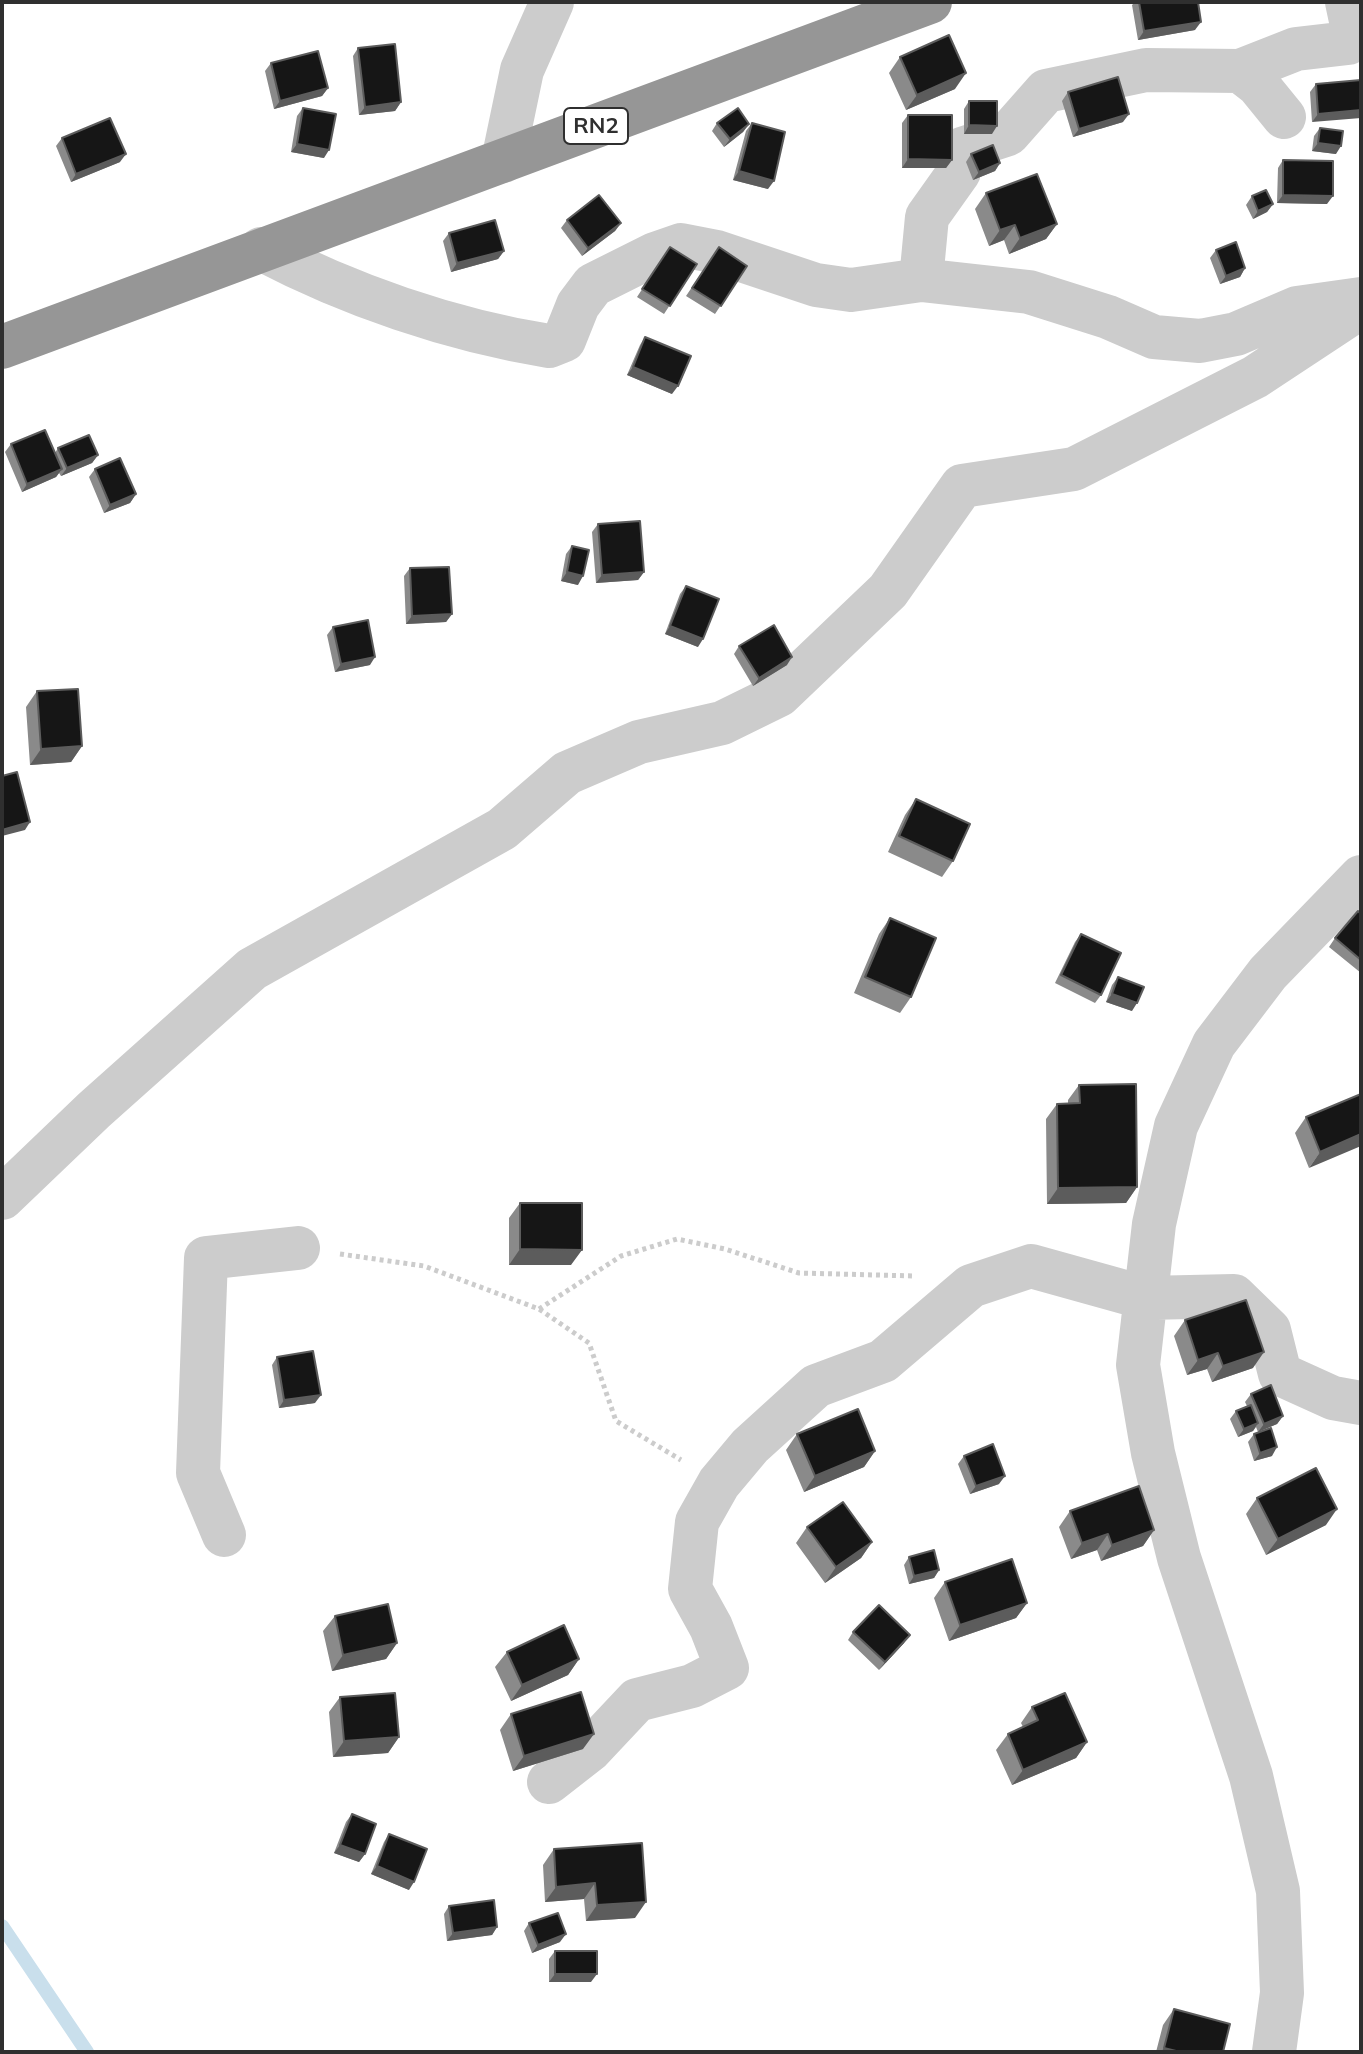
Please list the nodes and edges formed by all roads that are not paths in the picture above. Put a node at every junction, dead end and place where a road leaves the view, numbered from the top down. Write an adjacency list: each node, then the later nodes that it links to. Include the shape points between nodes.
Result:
1 (552, 2): 6 (street, via 522,70)
2 (930, 2): 6 (highway, RN2)
3 (1347, 2): 4 (street, via 1354,35 1348,43 1296,49)
4 (1240, 71): 5 (street); 8 (street, via 1146,70 1046,91 1008,134 962,149 959,172 927,217)
5 (1284, 117)
6 (503, 161): 7 (highway, RN2)
7 (261, 249): 8 (street, via 307,273 427,317 549,346 564,340 593,285 681,245 839,289); 11 (highway, RN2)
8 (921, 280): 9 (street, via 1029,292 1154,337 1200,341 1236,334 1297,308)
9 (1361, 299)
10 (1361, 307): 13 (street, via 1255,377 1074,469 962,486 888,591 779,695 722,723 639,742 567,773 502,829 252,969)
11 (2, 347)
12 (1361, 877): 15 (street, via 1268,973 1214,1044 1176,1126 1154,1224)
13 (2, 1198)
14 (298, 1248): 17 (street, via 206,1258 198,1473)
15 (1146, 1298): 16 (street, via 1234,1296 1269,1330 1280,1374 1333,1398); 18 (street, via 1031,1266 971,1286 883,1361 816,1386 750,1446 719,1483 697,1522 690,1589 727,1668 692,1686 637,1700 590,1750); 19 (street, via 1138,1365 1153,1453 1179,1558 1251,1776 1278,1891 1282,1993)
16 (1361, 1403)
17 (224, 1535)
18 (549, 1782)
19 (1274, 2052)

